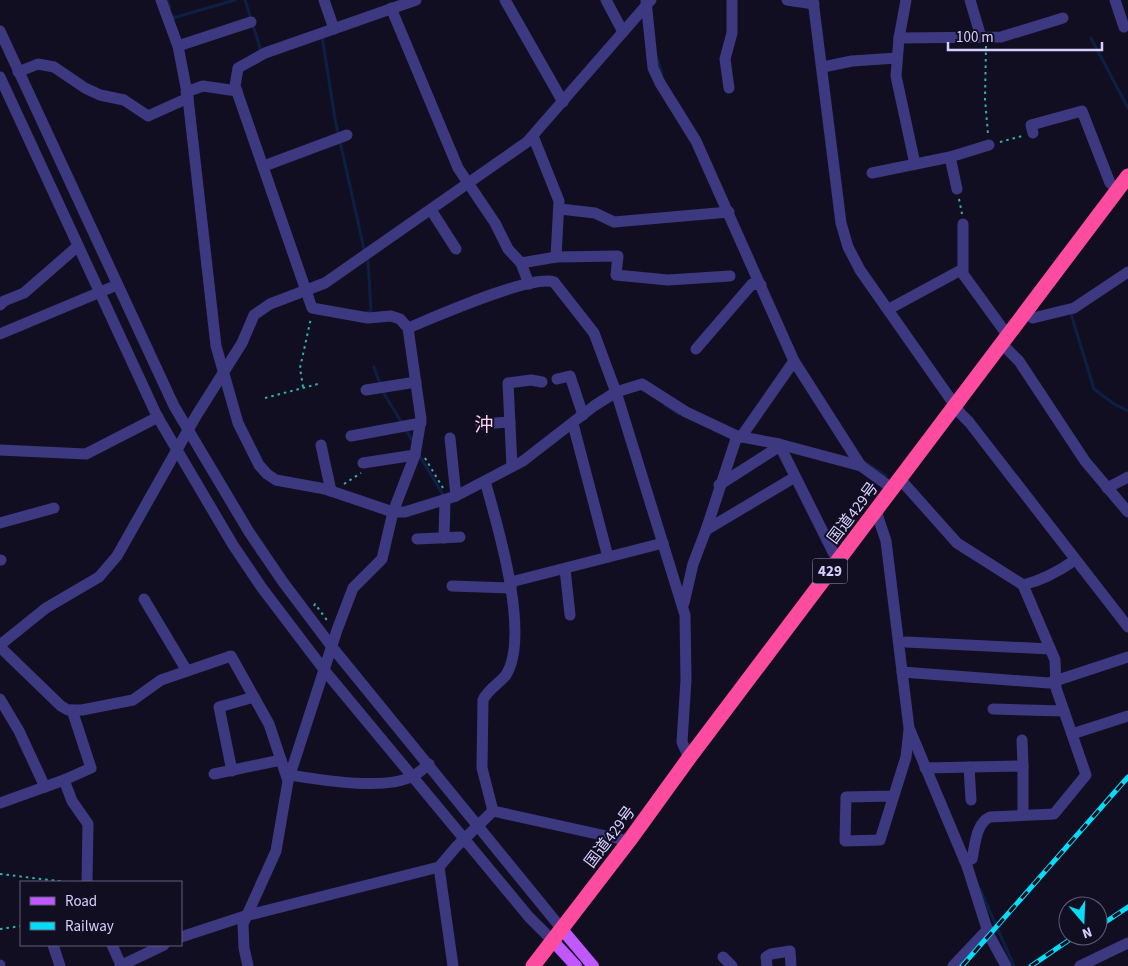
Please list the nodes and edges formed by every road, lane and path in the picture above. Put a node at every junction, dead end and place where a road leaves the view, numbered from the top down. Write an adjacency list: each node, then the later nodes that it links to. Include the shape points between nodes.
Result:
1 (162, 0): 22 (street)
2 (324, 0): 17 (street)
3 (416, 0): 13 (street)
4 (505, 0): 30 (street)
5 (606, 0): 19 (street)
6 (732, 0): 27 (street, via 732,33 725,59)
7 (787, 0): 12 (street)
8 (906, 0): 21 (street)
9 (970, 0): 20 (street)
10 (1115, 0): 16 (street)
11 (647, 2): 19 (street); 45 (street, via 653,68 692,132)
12 (813, 2): 24 (street)
13 (398, 4): 17 (street); 40 (street, via 458,168)
14 (1063, 18): 20 (street, via 1001,37)
15 (251, 22): 22 (street)
16 (1124, 27)
17 (334, 29): 28 (street, via 265,53 238,68)
18 (0, 31): 25 (street)
19 (623, 32): 30 (street)
20 (984, 36): 21 (street); 34 (path)
21 (899, 38): 23 (street)
22 (178, 46): 29 (street)
23 (897, 58): 24 (street); 36 (street, via 899,94)
24 (825, 66): 61 (street, via 841,224 860,270)
25 (18, 72): 29 (street, via 38,64 54,67 85,88 124,100 148,116); 55 (street)
26 (0, 77): 47 (street)
27 (729, 88)
28 (237, 91): 29 (street, via 203,86); 37 (street)
29 (187, 95): 68 (street)
30 (564, 102): 32 (street)
31 (1033, 133): 34 (path); 42 (street, via 1030,126 1082,112 1110,183)
32 (533, 136): 40 (street); 43 (street)
33 (342, 137): 37 (street)
34 (989, 145): 35 (street)
35 (950, 157): 36 (street); 41 (street)
36 (915, 164): 38 (street)
37 (264, 166): 57 (street, via 289,247)
38 (872, 173)
39 (1128, 176): 42 (highway, 国道429号 / 429)
40 (468, 183): 44 (street); 50 (street, via 508,249)
41 (957, 189): 46 (path)
42 (1118, 189): 62 (highway, 国道429号 / 429)
43 (560, 209): 45 (street, via 595,213 614,222); 49 (street)
44 (431, 210): 48 (street); 57 (street, via 325,283)
45 (729, 212): 56 (street)
46 (963, 224): 51 (street)
47 (78, 246): 58 (street); 59 (street, via 24,293)
48 (456, 249)
49 (556, 257): 50 (street); 53 (street, via 618,256 616,275 624,276 668,280)
50 (521, 263): 54 (street)
51 (961, 270): 61 (street); 65 (street)
52 (1128, 272): 62 (street, via 1074,308 1034,318)
53 (730, 276)
54 (530, 284): 63 (street); 75 (street, via 545,279 554,282 594,333)
55 (117, 285): 58 (street); 84 (street)
56 (761, 285): 66 (street, via 752,284); 67 (street)
57 (307, 290): 60 (street); 68 (street, via 270,304 254,315 242,344)
58 (100, 292): 64 (street); 79 (street)
59 (0, 306)
60 (312, 308): 63 (street, via 368,318 391,316 400,319); 73 (path, via 300,368)
61 (891, 308): 77 (street)
62 (1025, 313): 65 (highway, 国道429号 / 429)
63 (408, 328): 70 (street)
64 (0, 331)
65 (1005, 340): 77 (highway, 国道429号 / 429); 101 (street, via 1085,461)
66 (696, 349)
67 (794, 361): 86 (street); 95 (street)
68 (222, 374): 84 (street); 102 (street, via 246,440 267,474 276,480)
69 (557, 379): 78 (street, via 570,376)
70 (416, 382): 74 (street); 81 (street)
71 (542, 382): 80 (street, via 531,380 508,384)
72 (318, 384): 73 (path)
73 (303, 387): 76 (path)
74 (366, 390)
75 (617, 396): 78 (street); 86 (street, via 642,384 686,412); 113 (street)
76 (265, 398)
77 (955, 405): 99 (highway, 国道429号 / 429); 115 (street)
78 (583, 415): 83 (street)
79 (158, 417): 90 (street, via 86,454); 92 (street)
80 (510, 422): 82 (street); 94 (street)
81 (421, 423): 85 (street); 91 (street)
82 (481, 424)
83 (573, 427): 94 (street); 114 (street)
84 (188, 431): 92 (street); 129 (street, via 249,532)
85 (351, 436)
86 (739, 437): 88 (street); 100 (street)
87 (450, 438): 103 (street)
88 (780, 445): 95 (street); 96 (street); 100 (street)
89 (321, 446): 102 (street)
90 (0, 450)
91 (416, 450): 93 (street); 103 (path); 106 (street)
92 (177, 452): 128 (street, via 108,568 80,590 46,608); 133 (street, via 248,566)
93 (363, 463): 102 (path, via 360,474)
94 (512, 466): 98 (street)
95 (861, 466): 99 (street)
96 (795, 477): 109 (street); 116 (street)
97 (1128, 477): 101 (street)
98 (486, 484): 103 (street); 118 (street)
99 (897, 484): 105 (highway, 国道429号 / 429); 119 (street, via 957,543)
100 (719, 485): 109 (street)
101 (1107, 488): 107 (street)
102 (331, 491): 106 (street)
103 (450, 498): 106 (street, via 405,512); 111 (street)
104 (54, 508): 108 (street)
105 (876, 511): 116 (highway, 国道429号 / 429); 134 (street, via 886,541)
106 (392, 512): 129 (street, via 382,559 353,588)
107 (1128, 512)
108 (0, 523)
109 (706, 530): 123 (street, via 693,564)
110 (460, 537): 111 (street)
111 (444, 538): 112 (street)
112 (417, 539)
113 (663, 544): 114 (street); 123 (street)
114 (608, 557): 117 (street)
115 (1074, 560): 119 (street, via 1042,580); 126 (street)
116 (838, 562): 145 (highway, 国道429号 / 429)
117 (565, 569): 118 (street); 124 (street)
118 (511, 585): 120 (street); 160 (street, via 515,623 511,661 505,675 482,700 482,768)
119 (1024, 585): 130 (street)
120 (452, 586)
121 (144, 599): 132 (street)
122 (315, 604): 125 (path)
123 (683, 606): 145 (street, via 686,615 686,680 682,742)
124 (570, 615)
125 (329, 623)
126 (1128, 627)
127 (906, 642): 130 (street)
128 (0, 646): 139 (street, via 61,706)
129 (332, 647): 133 (street); 147 (street)
130 (1050, 649): 135 (street, via 1055,660)
131 (1128, 657): 135 (street)
132 (187, 671): 136 (street, via 231,656); 139 (street, via 161,680 132,700)
133 (325, 671): 153 (street); 154 (street)
134 (905, 673): 135 (street); 142 (street)
135 (1056, 682): 140 (street)
136 (254, 697): 146 (street, via 269,724); 151 (street, via 220,707)
137 (0, 699): 156 (street, via 20,731)
138 (993, 709): 140 (street)
139 (72, 710): 155 (street, via 91,768)
140 (1064, 711): 143 (street)
141 (1128, 717): 143 (street)
142 (909, 728): 150 (street); 157 (street, via 906,757)
143 (1072, 734): 161 (street, via 1086,776 1054,814)
144 (1022, 740): 148 (street)
145 (689, 758): 164 (highway, 国道429号 / 429)
146 (281, 760): 151 (street); 154 (street)
147 (429, 764): 153 (street); 162 (street)
148 (1023, 766): 149 (street); 161 (street)
149 (969, 767): 150 (street); 158 (street)
150 (928, 768): 174 (street)
151 (232, 771): 152 (street)
152 (214, 774)
153 (413, 776): 154 (street, via 396,782 357,783); 163 (street)
154 (289, 778): 170 (street, via 276,850)
155 (64, 780): 156 (street); 169 (street, via 72,801 88,824)
156 (45, 787): 159 (street)
157 (894, 796): 157 (street, via 880,840 845,841 846,797)
158 (971, 800)
159 (0, 804)
160 (493, 811): 162 (street); 164 (street)
161 (1023, 815): 165 (street, via 984,819)
162 (478, 824): 163 (street); 172 (street)
163 (464, 838): 166 (street); 176 (street)
164 (629, 841): 172 (highway, 国道429号 / 429)
165 (972, 859)
166 (439, 867): 170 (street); 186 (street)
167 (0, 874): 168 (path)
168 (58, 881)
169 (87, 881)
170 (245, 916): 175 (street); 185 (street, via 244,948)
171 (20, 926): 173 (path)
172 (561, 928): 176 (highway, 国道429号 / 429); 189 (main road)
173 (0, 929)
174 (988, 929): 193 (street); 194 (street)
175 (182, 937)
176 (552, 940): 187 (highway, 国道429号 / 429); 188 (main road)
177 (1128, 943): 182 (street)
178 (54, 946): 183 (street)
179 (112, 946): 184 (street)
180 (162, 946): 184 (street)
181 (723, 957): 190 (street)
182 (1086, 964)
183 (60, 966)
184 (121, 966)
185 (248, 966)
186 (452, 966)
187 (533, 966)
188 (576, 966)
189 (593, 966)
190 (732, 966)
191 (767, 966): 192 (street, via 766,957 790,951)
192 (791, 966)
193 (953, 966)
194 (1006, 966)

